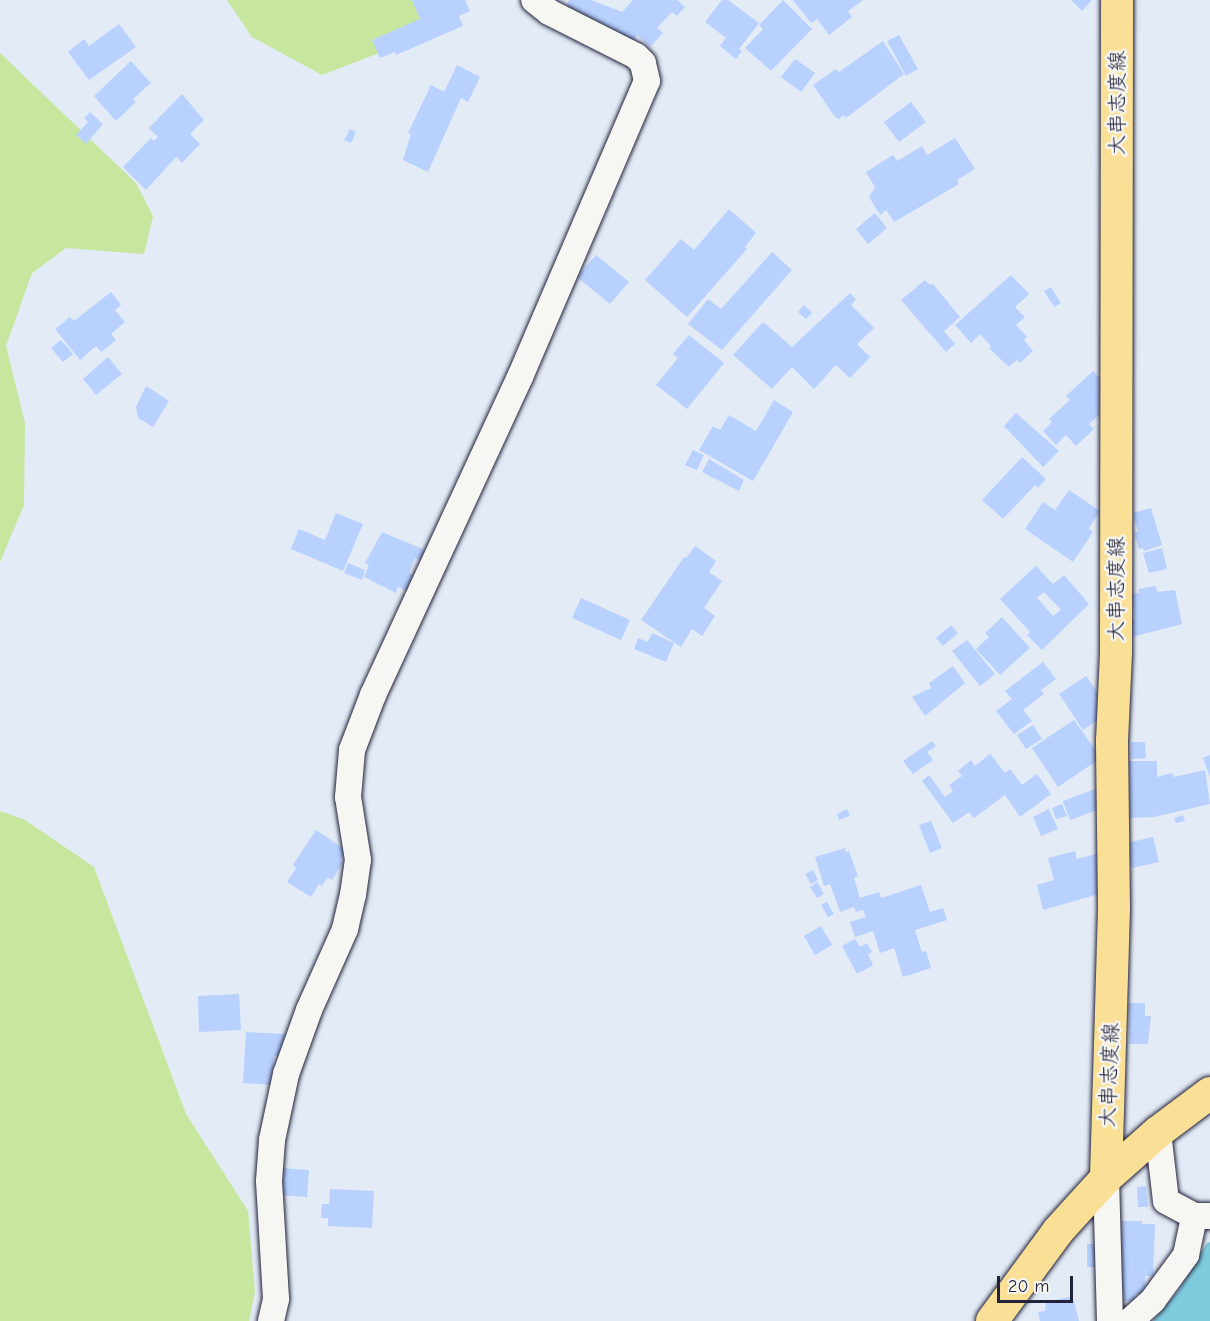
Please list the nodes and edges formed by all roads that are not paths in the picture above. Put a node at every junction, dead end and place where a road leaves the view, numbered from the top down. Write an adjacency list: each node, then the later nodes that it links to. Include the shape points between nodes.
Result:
1 (534, 0): 7 (street, via 549,12 636,56 643,63 647,81 520,377 373,695 352,750 348,797 358,860 353,895 345,929 286,1074 272,1140 269,1181 276,1299)
2 (1118, 0): 5 (main road, 大串志度線, via 1114,908)
3 (1210, 1093): 4 (main road, 大串志度線)
4 (1158, 1132): 5 (main road, 大串志度線); 6 (street, via 1166,1201)
5 (1106, 1178): 8 (main road, 大串志度線, via 1058,1231); 9 (street)
6 (1202, 1216): 10 (street, via 1186,1255 1153,1300)
7 (271, 1321)
8 (992, 1321)
9 (1110, 1321)
10 (1130, 1321)

